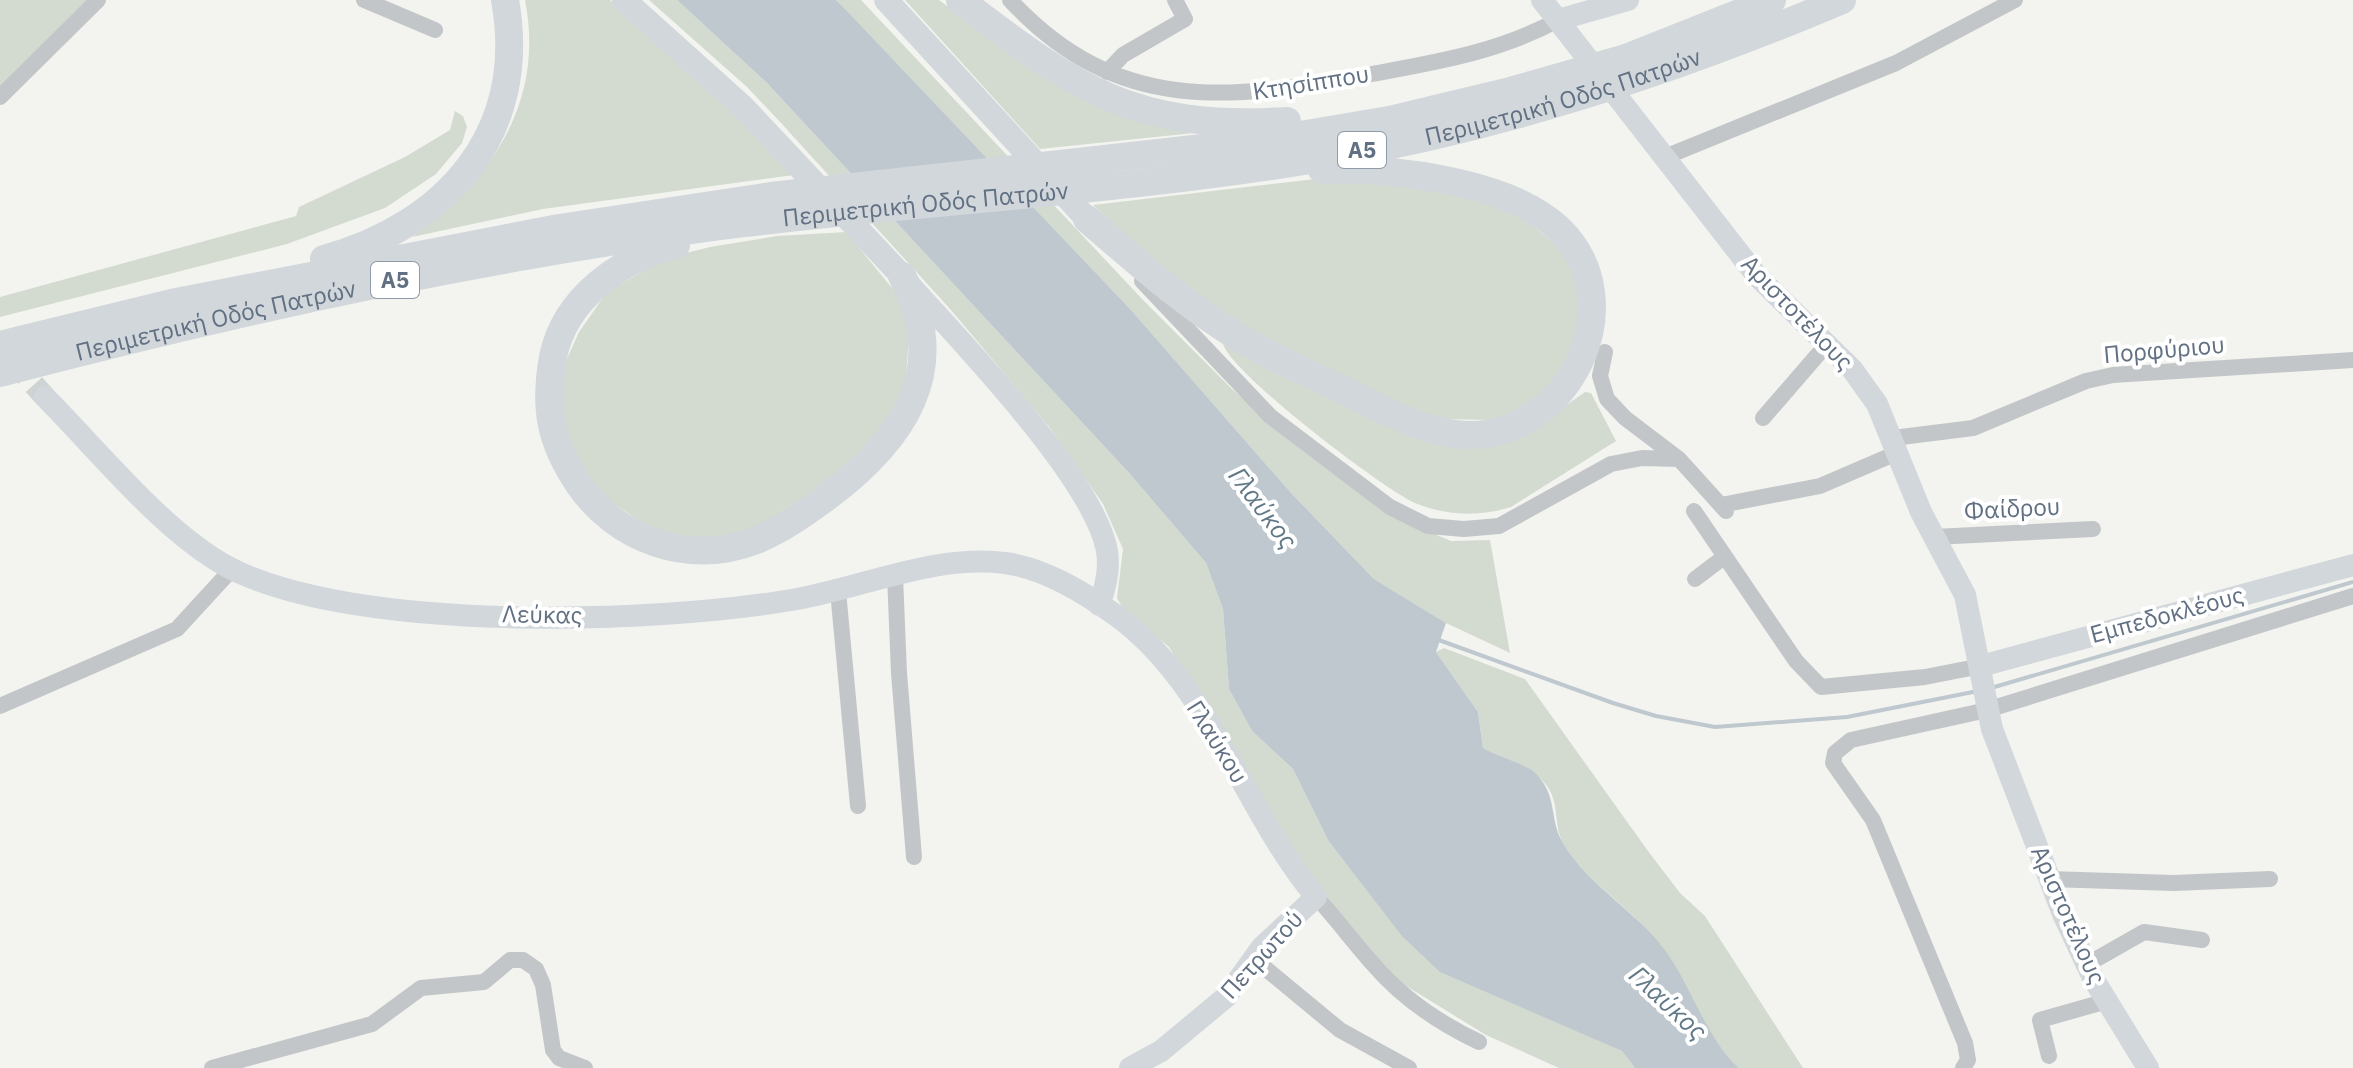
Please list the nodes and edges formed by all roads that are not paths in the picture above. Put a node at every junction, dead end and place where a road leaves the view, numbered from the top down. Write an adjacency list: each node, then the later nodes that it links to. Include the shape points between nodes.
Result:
1 (98, 0): 20 (street)
2 (364, 0): 15 (street)
3 (505, 0): 26 (highway, via 509,57 502,101 480,149 445,196 383,238)
4 (624, 0): 25 (main road, via 743,107)
5 (886, 0): 23 (main road)
6 (960, 0): 19 (highway, via 1081,86 1174,118 1256,123 1355,116)
7 (1010, 0): 17 (street, Κτησίππου, via 1057,43)
8 (1175, 0): 17 (street, via 1185,19 1130,51)
9 (1542, 0): 14 (street, Αριστοτέλους)
10 (1628, 0): 14 (street, Κτησίππου)
11 (1772, 0): 16 (highway, Περιμετρική Οδός Πατρών / Α5)
12 (1842, 0): 16 (highway, Περιμετρική Οδός Πατρών / Α5, via 1749,39)
13 (2015, 0): 21 (street, via 1896,63)
14 (1558, 20): 17 (street, Κτησίππου, via 1468,57 1272,91 1189,93); 21 (street, Αριστοτέλους)
15 (435, 30)
16 (1635, 67): 18 (highway, Περιμετρική Οδός Πατρών / Α5)
17 (1107, 72)
18 (1565, 88): 19 (highway, Περιμετρική Οδός Πατρών / Α5); 22 (highway, Περιμετρική Οδός Πατρών / Α5, via 1408,141)
19 (1510, 91): 26 (highway, Περιμετρική Οδός Πατρών / Α5, via 1346,127 771,196 559,228)
20 (0, 97)
21 (1665, 157): 27 (street, Αριστοτέλους, via 1757,276)
22 (1186, 177): 23 (highway, via 1354,170 1440,181 1526,205 1568,239 1588,281 1591,328 1578,367 1548,406 1498,432 1467,435 1431,429 1236,336 1186,303); 24 (highway, Περιμετρική Οδός Πατρών / Α5)
23 (1087, 219): 35 (street, via 1270,416 1390,507 1428,526 1499,526 1611,464)
24 (791, 220): 25 (highway, via 652,251 599,282 568,320 548,387 553,437 588,498 613,522 646,540 682,550 718,550 754,541 817,504 881,451 914,398 921,371 917,312); 31 (highway, Περιμετρική Οδός Πατρών / Α5, via 661,234 471,265 330,293)
25 (902, 276): 46 (street, via 1014,404 1088,507 1108,562)
26 (171, 303): 28 (highway, Περιμετρική Οδός Πατρών / Α5)
27 (1827, 344): 33 (street); 34 (street, Αριστοτέλους, via 1866,387)
28 (0, 345)
29 (1605, 352): 35 (street, via 1600,376 1607,399)
30 (2353, 360): 34 (street, Πορφύριου, via 2113,375 2086,381 1982,425)
31 (0, 373)
32 (45, 397): 41 (street, Λεύκας, via 182,534)
33 (1763, 418)
34 (1896, 445): 35 (street, Πορφύριου, via 1820,486 1724,508); 38 (street, Αριστοτέλους)
35 (1679, 459)
36 (1694, 511): 39 (street)
37 (2093, 529): 38 (street, Φαίδρου)
38 (1934, 537): 47 (street, Αριστοτέλους, via 1965,595)
39 (1724, 557): 43 (street); 47 (street, via 1796,661 1821,687)
40 (2353, 565): 47 (street, Εμπεδοκλέους)
41 (232, 569): 44 (street, Λεύκας, via 303,595 458,614 669,615); 48 (street, via 177,629)
42 (895, 576): 44 (street, Λεύκας); 46 (street, Λεύκας, via 950,564 1007,563 1042,573); 51 (street)
43 (1695, 579)
44 (838, 591): 50 (street)
45 (2353, 596): 49 (street)
46 (1099, 605): 54 (street, Γλαύκου, via 1118,616 1174,675 1283,853)
47 (1981, 670): 49 (street, Αριστοτέλους)
48 (0, 706)
49 (1987, 706): 52 (street, Αριστοτέλους); 65 (street, via 1851,740 1832,759 1875,826 1965,1043 1968,1060)
50 (858, 806)
51 (914, 857)
52 (2049, 879): 53 (street); 57 (street, Αριστοτέλους)
53 (2270, 879)
54 (1316, 897): 56 (street, Πετρωτού); 59 (street, via 1394,985 1441,1023)
55 (2202, 940): 57 (street, via 2144,932)
56 (1254, 959): 63 (street, Πετρωτού, via 1226,997 1161,1051); 64 (street, via 1340,1030)
57 (2086, 965): 58 (street, Αριστοτέλους)
58 (2107, 1001): 60 (street, via 2040,1020); 66 (street, Αριστοτέλους)
59 (1479, 1042)
60 (2049, 1056)
61 (212, 1068): 62 (street, via 372,1024 421,988 484,982 510,960 523,960 536,969 553,1050 559,1058)
62 (585, 1068)
63 (1130, 1068)
64 (1409, 1068)
65 (1963, 1068)
66 (2148, 1068)

